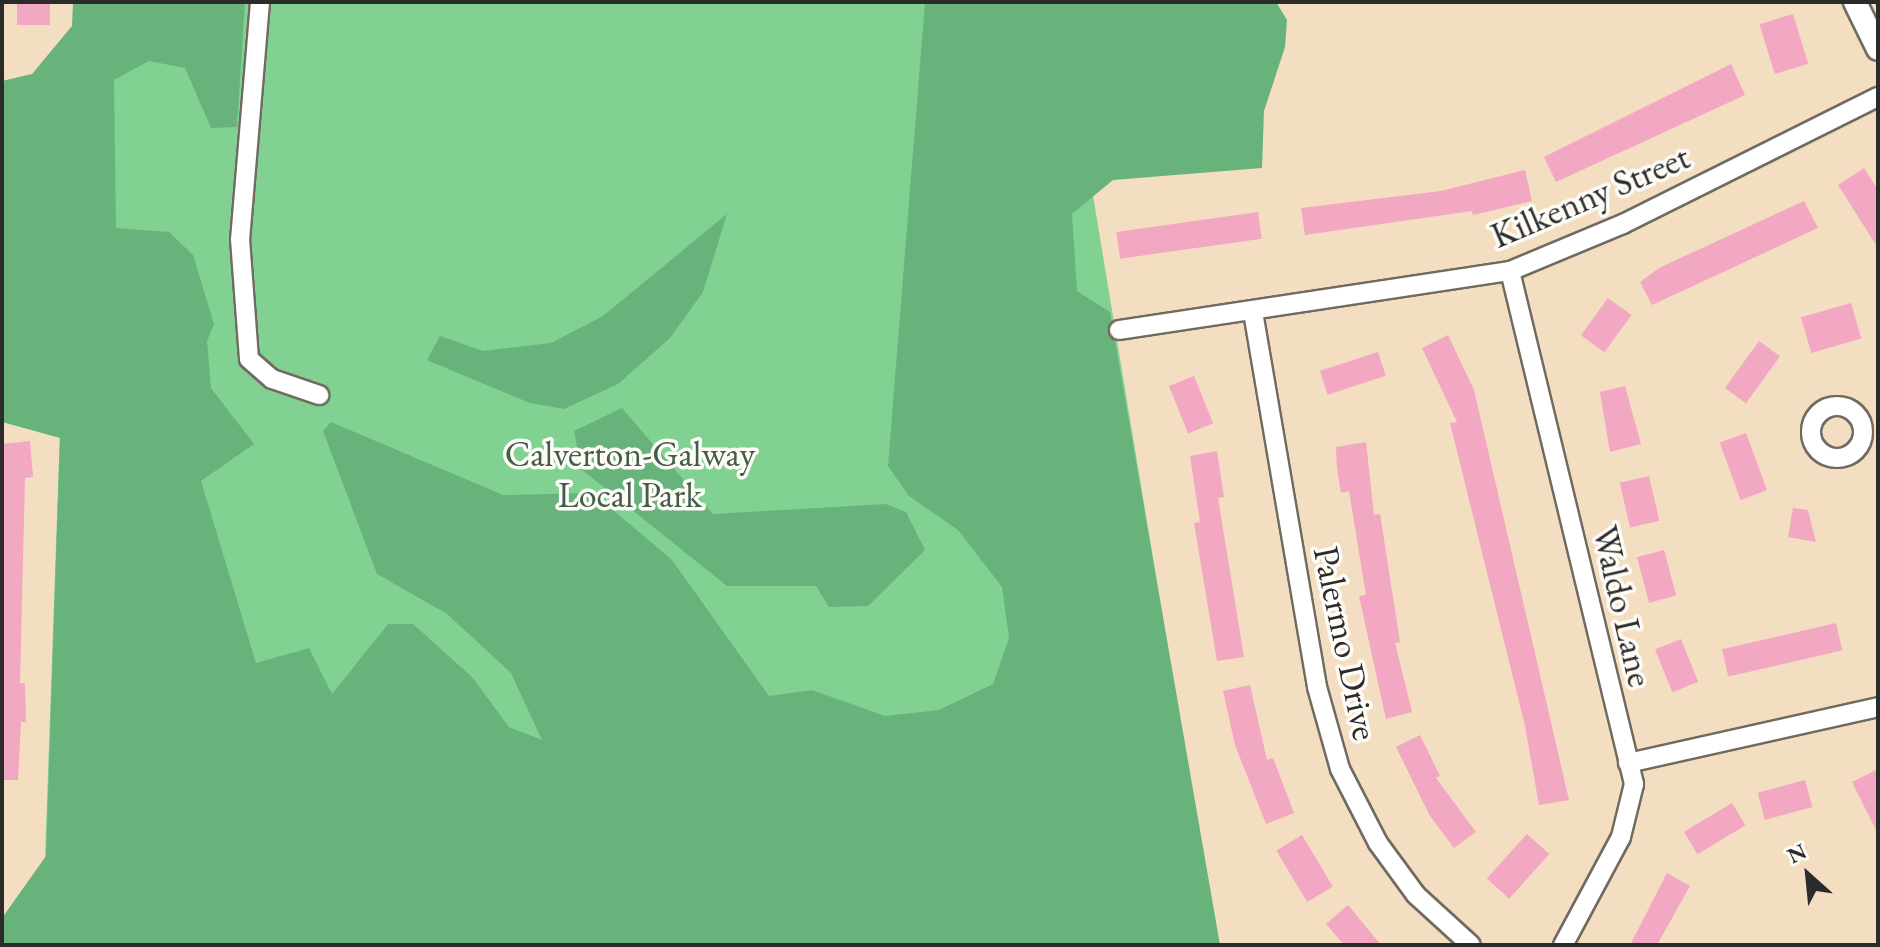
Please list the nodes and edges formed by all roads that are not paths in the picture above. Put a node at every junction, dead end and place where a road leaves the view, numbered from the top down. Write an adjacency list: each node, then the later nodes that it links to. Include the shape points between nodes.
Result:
1 (260, 2): 8 (street, via 240,239 249,359 272,379)
2 (1855, 2): 3 (street)
3 (1878, 49)
4 (1878, 97): 5 (street, Kilkenny Street, via 1623,224)
5 (1510, 271): 6 (street, Kilkenny Street); 12 (street, Waldo Lane)
6 (1253, 312): 7 (street, Kilkenny Street); 13 (street, Palermo Drive, via 1317,687 1340,769 1378,843 1416,895)
7 (1119, 330)
8 (319, 395)
9 (1878, 410): 10 (street)
10 (1860, 419)
11 (1878, 707): 12 (street)
12 (1628, 763): 14 (street, Waldo Lane, via 1634,784 1621,837)
13 (1471, 945)
14 (1563, 945)

